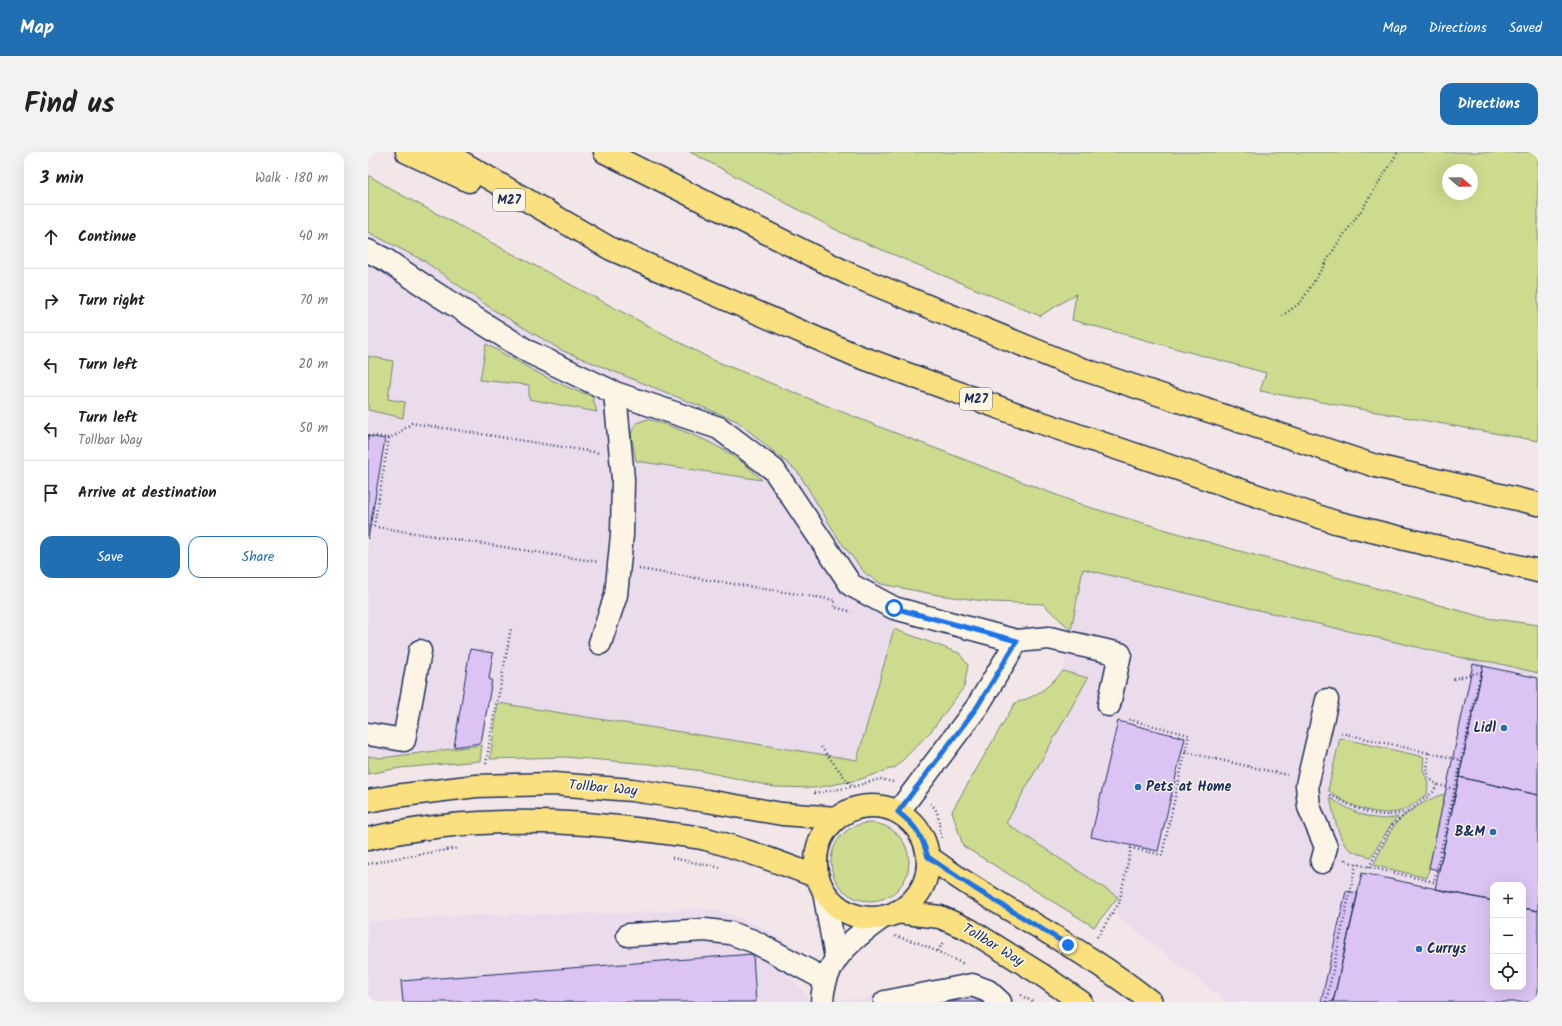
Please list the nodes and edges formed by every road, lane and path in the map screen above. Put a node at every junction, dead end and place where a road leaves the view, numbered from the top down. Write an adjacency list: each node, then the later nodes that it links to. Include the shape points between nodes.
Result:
1 (407, 152): 5 (main road, M27)
2 (444, 152): 5 (main road, M27)
3 (605, 152): 12 (main road, via 849,274 1079,368 1376,466)
4 (1398, 152): 7 (path, via 1301,302)
5 (611, 248): 14 (main road, M27, via 854,355 1036,421 1335,522)
6 (368, 251): 8 (lane, via 529,352)
7 (1282, 316)
8 (616, 393): 11 (lane); 16 (lane, via 719,428 774,470 851,585 894,608)
9 (368, 435): 10 (path)
10 (389, 438): 11 (path, via 412,423); 13 (path)
11 (620, 456): 17 (lane, via 623,488 620,566 616,595)
12 (1538, 504)
13 (374, 526)
14 (1538, 571)
15 (511, 628): 28 (path)
16 (1017, 641): 21 (lane, via 1049,638 1120,654); 36 (lane, via 977,707)
17 (600, 643)
18 (420, 651): 23 (lane, via 404,740)
19 (1453, 679): 27 (path, via 1481,672)
20 (1327, 700): 42 (lane, via 1307,785 1309,807 1326,847)
21 (1118, 709): 25 (path, via 1126,720 1189,735)
22 (1338, 732): 26 (path)
23 (368, 734)
24 (821, 747): 31 (path)
25 (1185, 752): 29 (path); 49 (path, via 1162,855 1131,848 1119,903)
26 (1429, 753): 27 (path); 30 (path, via 1427,772)
27 (1461, 760): 32 (path)
28 (486, 765)
29 (1292, 776)
30 (1437, 785): 32 (path); 35 (path, via 1433,792)
31 (852, 787)
32 (1455, 788): 44 (path, via 1434,882)
33 (1327, 792): 35 (path, via 1358,809 1380,816)
34 (368, 801): 37 (main road, Tollbar Way, via 476,786 554,784 632,790 782,814)
35 (1408, 811): 44 (path, via 1392,825)
36 (898, 812): 37 (main road, via 883,807 867,806 851,810); 41 (main road, via 913,824 923,839)
37 (837, 818): 46 (main road, via 818,844 816,861)
38 (368, 840): 46 (main road, via 398,832 480,823 567,822 633,828 704,839 757,854)
39 (462, 848): 43 (path)
40 (670, 857): 45 (path)
41 (928, 857): 47 (main road, via 920,889); 58 (main road, via 1068,945)
42 (1322, 862)
43 (368, 864)
44 (1369, 867): 59 (path, via 1356,864)
45 (725, 869)
46 (821, 885): 47 (main road, via 833,902 844,911); 50 (lane)
47 (890, 921): 50 (lane, via 854,938); 51 (path, via 919,943); 57 (main road, Tollbar Way, via 940,917 970,930)
48 (628, 935): 52 (lane, via 705,930 730,933 754,942)
49 (1096, 938)
50 (836, 958): 52 (lane)
51 (969, 966)
52 (826, 980): 54 (lane)
53 (1010, 998): 55 (lane, via 972,985); 56 (path)
54 (822, 1002)
55 (885, 1002)
56 (1033, 1002)
57 (1081, 1002)
58 (1151, 1002)
59 (1326, 1002)

